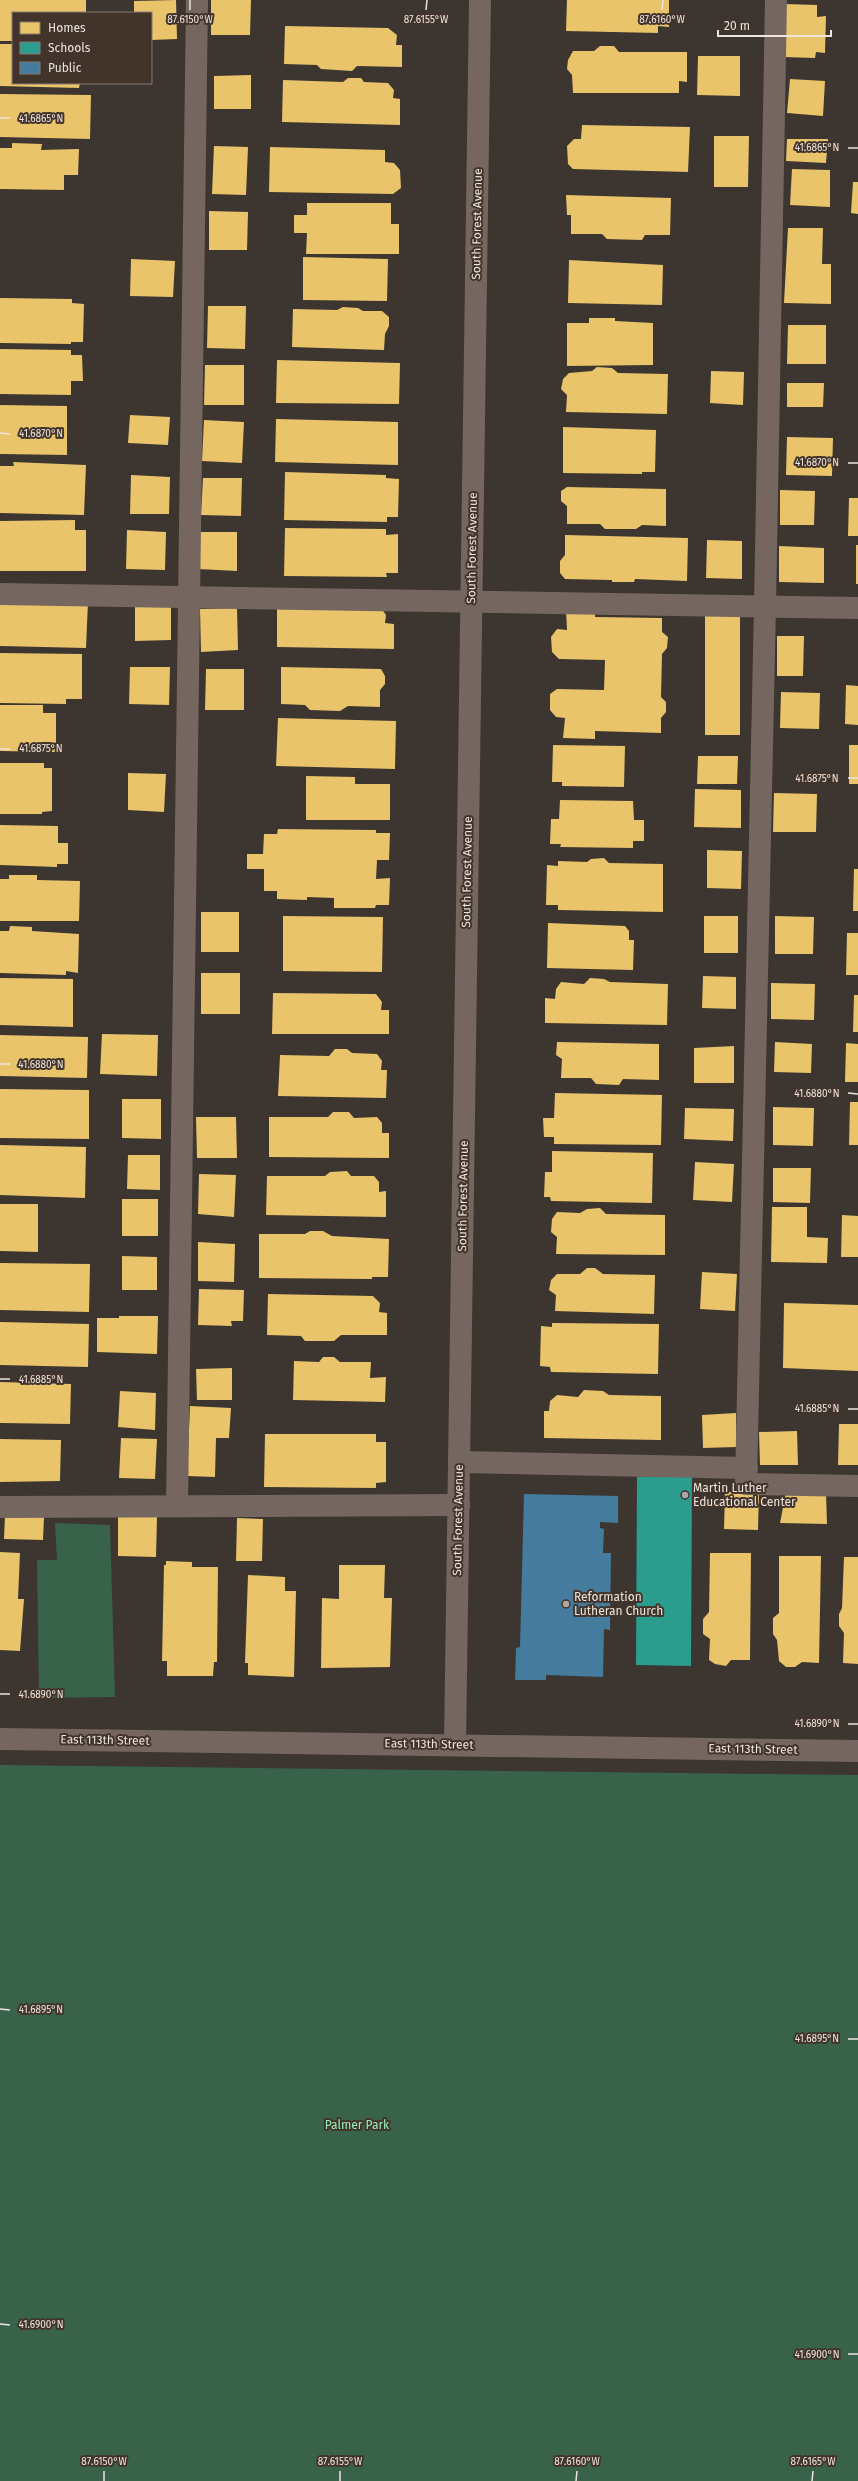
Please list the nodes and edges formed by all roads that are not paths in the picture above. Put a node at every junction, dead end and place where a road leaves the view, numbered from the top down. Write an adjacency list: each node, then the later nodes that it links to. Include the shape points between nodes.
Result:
1 (197, 0): 5 (street)
2 (480, 0): 6 (street, South Forest Avenue)
3 (776, 0): 7 (street)
4 (0, 594): 5 (street)
5 (190, 597): 6 (street); 14 (street)
6 (471, 602): 7 (street); 9 (street, South Forest Avenue)
7 (766, 606): 8 (street); 10 (street)
8 (858, 608)
9 (459, 1462): 10 (street); 12 (street, South Forest Avenue)
10 (747, 1468): 11 (street, via 746,1484)
11 (858, 1486)
12 (459, 1505): 14 (street); 16 (street, South Forest Avenue)
13 (0, 1506): 14 (street)
14 (177, 1506)
15 (0, 1739): 16 (street, East 113th Street)
16 (456, 1744): 17 (street, East 113th Street)
17 (858, 1751)

